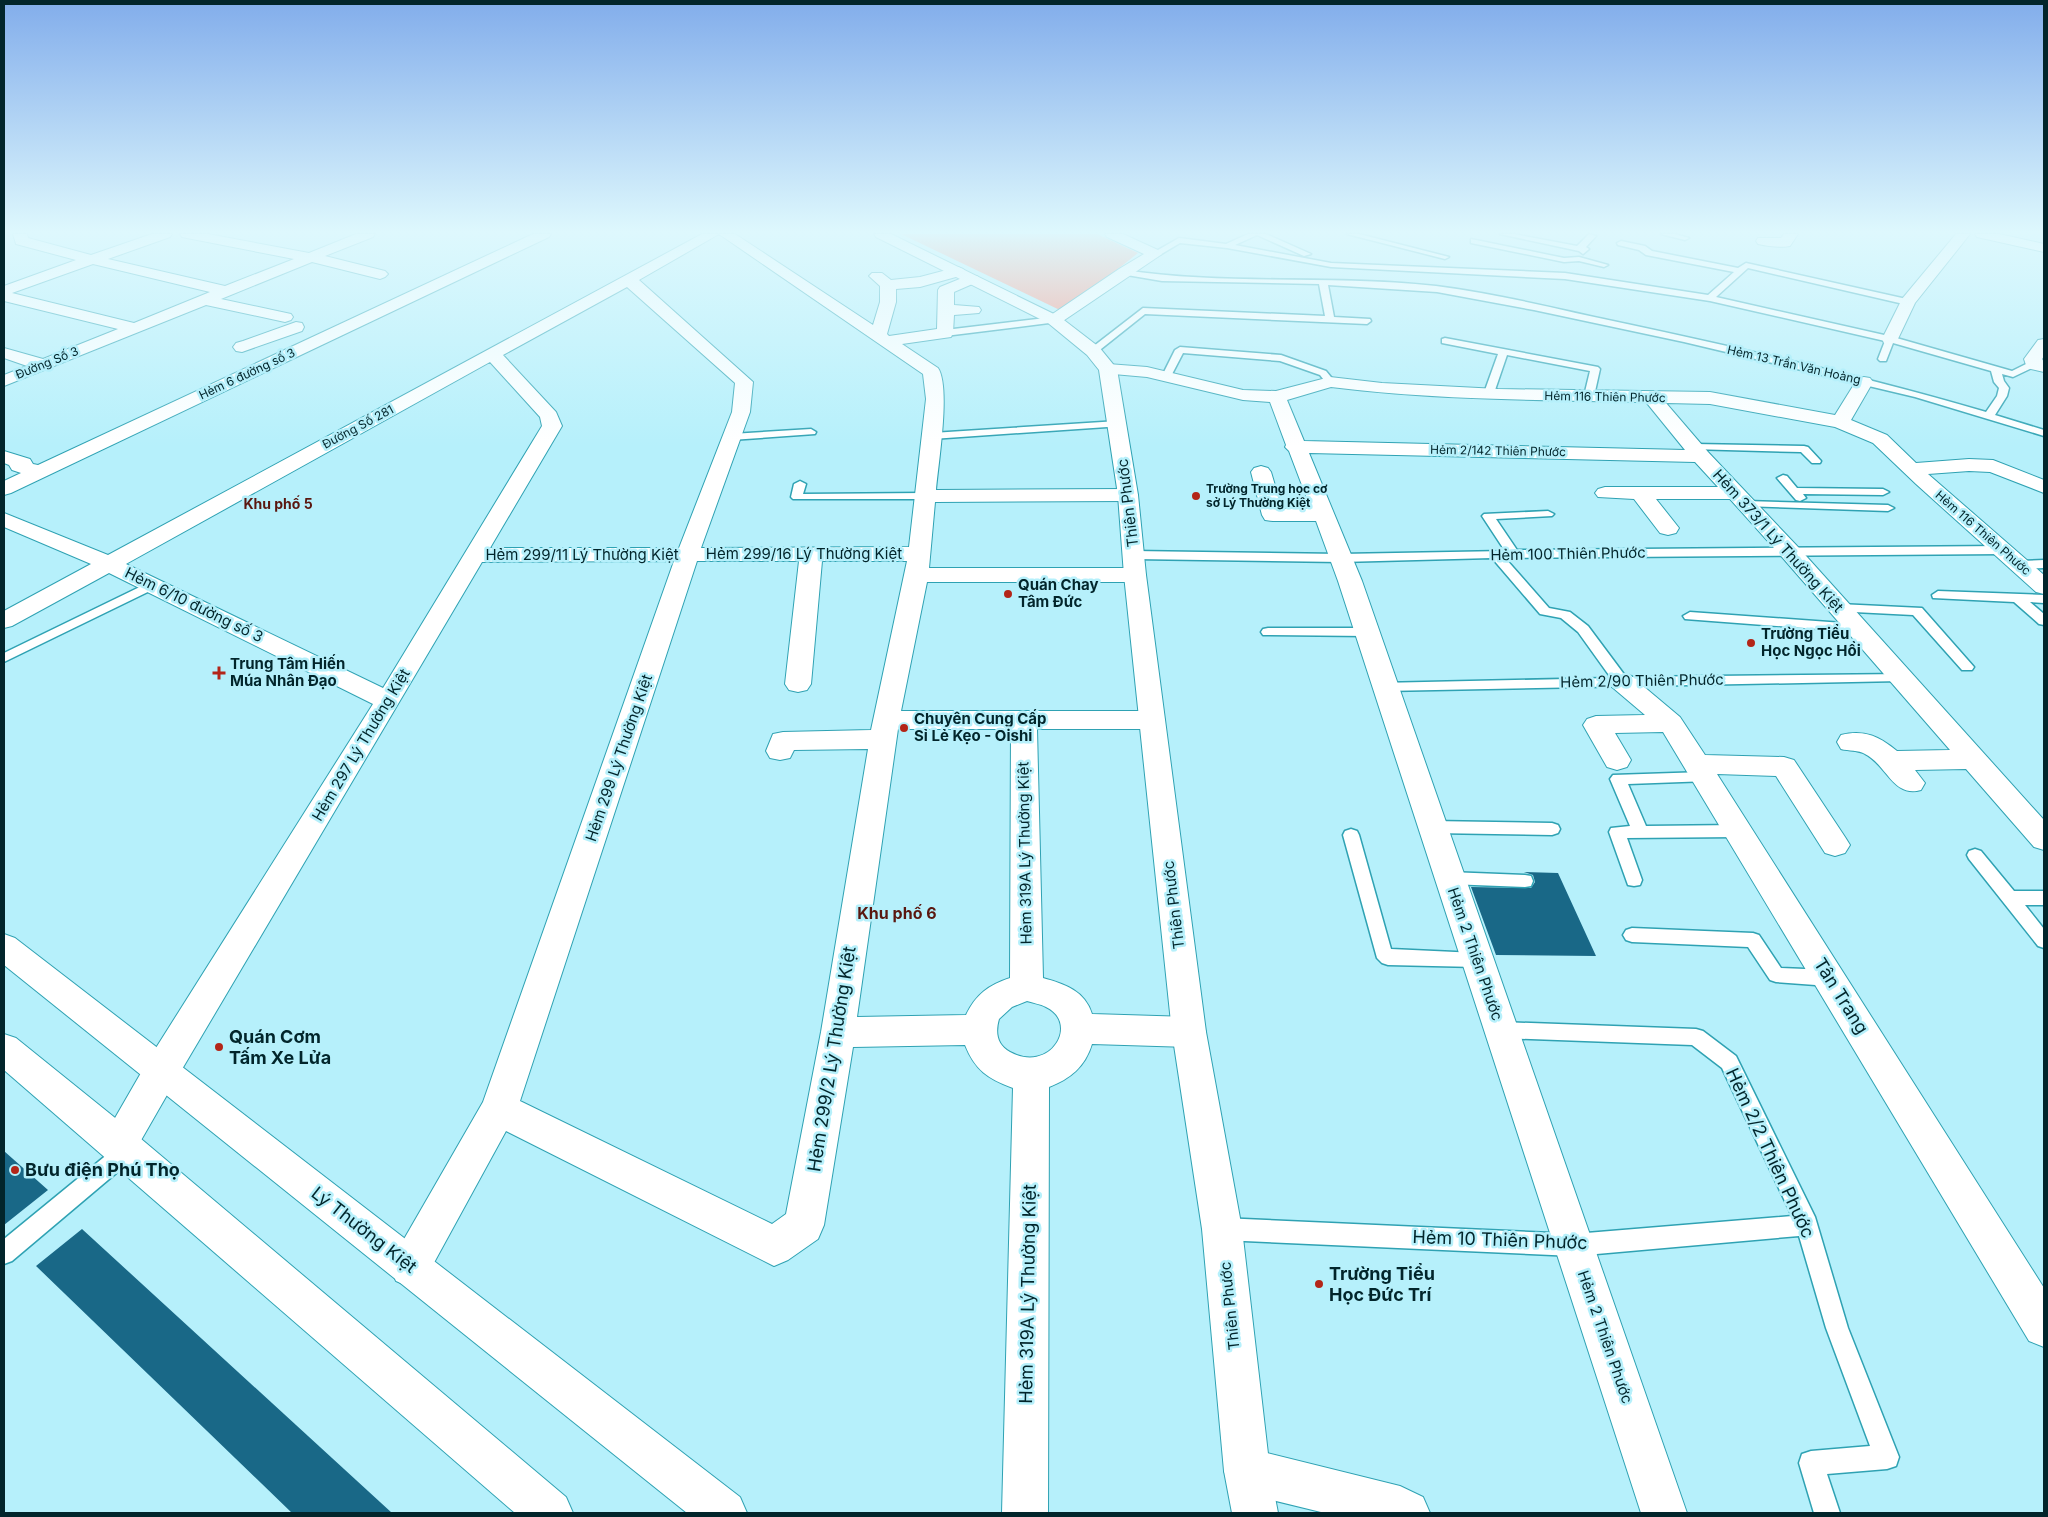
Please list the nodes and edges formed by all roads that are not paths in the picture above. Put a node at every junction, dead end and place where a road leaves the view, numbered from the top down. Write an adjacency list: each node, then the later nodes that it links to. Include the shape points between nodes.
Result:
1 (40, 305): 21 (street)
2 (192, 305): 21 (street, Đường Số 3)
3 (223, 305): 23 (street, via 290,322)
4 (394, 305): 27 (street, Hẻm 6 đường số 3)
5 (581, 305): 32 (street, Đường Số 281)
6 (657, 305): 52 (street, Hẻm 299 Lý Thường Kiệt, via 744,382 740,412)
7 (832, 305): 24 (street)
8 (888, 305): 24 (street)
9 (946, 305): 16 (street)
10 (1024, 305): 18 (street)
11 (1076, 305): 18 (street)
12 (1327, 305): 19 (lane)
13 (1522, 305): 41 (lane, Hẻm 13 Trần Văn Hoàng)
14 (1740, 305): 25 (lane)
15 (1907, 305): 25 (street)
16 (946, 310): 17 (street); 22 (street)
17 (973, 310)
18 (1054, 320): 22 (lane); 34 (street)
19 (1330, 320): 20 (lane); 34 (lane, via 1143,311)
20 (1367, 321)
21 (135, 328): 35 (street, Đường Số 3)
22 (945, 334): 24 (street)
23 (276, 336): 27 (street); 29 (street)
24 (882, 338): 51 (street, Hẻm 299/2 Lý Thường Kiệt, via 932,372 935,399)
25 (1890, 339): 33 (lane); 37 (lane)
26 (1445, 341): 30 (lane)
27 (311, 344): 58 (street, Hẻm 6 đường số 3)
28 (2044, 344): 36 (street, via 2033,359)
29 (242, 346)
30 (1503, 352): 42 (lane); 43 (lane, via 1595,369)
31 (4, 353): 35 (street)
32 (492, 354): 84 (street, Hẻm 297 Lý Thường Kiệt, via 549,416 552,426); 87 (street, Đường Số 281)
33 (1883, 359)
34 (1101, 360): 38 (street, Hẻm 116 Thiên Phước); 48 (street, Thiên Phước)
35 (43, 365): 39 (street, Đường Số 3)
36 (2039, 366): 37 (lane, via 2014,374)
37 (1996, 370): 46 (lane, via 2004,388)
38 (1167, 376): 40 (lane, via 1180,350 1281,358 1323,373); 44 (street, Hẻm 116 Thiên Phước, via 1243,395)
39 (4, 381)
40 (1330, 382): 42 (street, Hẻm 116 Thiên Phước); 44 (street, Hẻm 116 Thiên Phước)
41 (1864, 382): 46 (lane, Hẻm 13 Trần Văn Hoàng); 47 (street)
42 (1488, 394): 43 (street, Hẻm 116 Thiên Phước)
43 (1589, 396): 45 (street, Hẻm 116 Thiên Phước)
44 (1277, 397): 53 (street, Hẻm 2 Thiên Phước)
45 (1652, 398): 47 (street, Hẻm 116 Thiên Phước, via 1710,398); 54 (street, Hẻm 373/1 Lý Thường Kiệt)
46 (1989, 416): 50 (lane, Hẻm 13 Trần Văn Hoàng)
47 (1840, 422): 57 (street, Hẻm 116 Thiên Phước, via 1880,439)
48 (1118, 424): 51 (lane); 69 (street, Thiên Phước)
49 (811, 432): 52 (lane)
50 (2044, 433)
51 (932, 436): 70 (street, Hẻm 299/2 Lý Thường Kiệt)
52 (731, 437): 81 (street, Hẻm 299 Lý Thường Kiệt)
53 (1295, 447): 54 (street, Hẻm 2/142 Thiên Phước); 76 (street, Hẻm 2 Thiên Phước)
54 (1698, 451): 56 (lane, via 1804,449); 71 (street, Hẻm 373/1 Lý Thường Kiệt)
55 (4, 457): 58 (street, via 23,463 18,466)
56 (1816, 461)
57 (1912, 469): 62 (street, via 1993,466); 79 (street, Hẻm 116 Thiên Phước)
58 (39, 472): 63 (street, Hẻm 6 đường số 3)
59 (1261, 472): 76 (street, via 1273,515)
60 (1783, 478): 64 (lane)
61 (800, 484): 70 (lane, via 797,497)
62 (2044, 487)
63 (4, 489)
64 (1794, 491): 65 (lane); 72 (lane)
65 (1839, 491): 66 (lane); 73 (lane)
66 (1883, 492)
67 (1605, 493): 68 (street)
68 (1640, 493): 71 (street); 78 (street)
69 (1128, 495): 70 (street); 90 (street, Thiên Phước)
70 (926, 496): 88 (street, Hẻm 299/2 Lý Thường Kiệt)
71 (1740, 498): 72 (lane); 80 (street, Hẻm 373/1 Lý Thường Kiệt)
72 (1805, 506): 73 (lane)
73 (1854, 507): 74 (lane)
74 (1888, 508)
75 (1548, 514): 83 (lane, via 1488,516)
76 (1323, 515): 86 (street, Hẻm 2 Thiên Phước)
77 (4, 519): 87 (street, Hẻm 6/10 đường số 3)
78 (1668, 528)
79 (2003, 550): 80 (lane, Hẻm 100 Thiên Phước); 91 (street, Hẻm 116 Thiên Phước)
80 (1790, 552): 83 (lane, Hẻm 100 Thiên Phước); 97 (street, Hẻm 373/1 Lý Thường Kiệt)
81 (688, 554): 82 (street, Hẻm 299/16 Lý Thường Kiệt); 84 (street, Hẻm 299/11 Lý Thường Kiệt); 149 (street, Hẻm 299 Lý Thường Kiệt)
82 (811, 554): 88 (street, Hẻm 299/16 Lý Thường Kiệt); 108 (street)
83 (1513, 554): 85 (lane, Hẻm 100 Thiên Phước)
84 (475, 555): 110 (street, Hẻm 297 Lý Thường Kiệt)
85 (1496, 555): 86 (lane, Hẻm 100 Thiên Phước); 107 (lane, via 1545,611 1565,615 1583,629)
86 (1341, 558): 90 (lane, Hẻm 100 Thiên Phước); 103 (street, Hẻm 2 Thiên Phước)
87 (107, 563): 92 (street, Hẻm 6/10 đường số 3); 99 (street, Đường Số 281)
88 (918, 564): 90 (street, Hẻm 299/16 Lý Thường Kiệt); 114 (street, Hẻm 299/2 Lý Thường Kiệt)
89 (2044, 564): 91 (lane)
90 (1134, 565): 112 (street, Thiên Phước)
91 (2020, 565): 93 (street, Hẻm 116 Thiên Phước)
92 (152, 585): 104 (lane); 110 (street, Hẻm 6/10 đường số 3)
93 (2044, 587)
94 (1938, 594): 95 (lane)
95 (2017, 598): 96 (lane); 100 (lane)
96 (2044, 599)
97 (1839, 608): 101 (street, Hẻm 373/1 Lý Thường Kiệt); 105 (lane, via 1917,610)
98 (1690, 616): 101 (lane)
99 (4, 621)
100 (2044, 621)
101 (1857, 628): 106 (street, Hẻm 373/1 Lý Thường Kiệt)
102 (1268, 632): 103 (lane)
103 (1366, 632): 109 (street, Hẻm 2 Thiên Phước)
104 (4, 658)
105 (1967, 667)
106 (1901, 677): 107 (lane, Hẻm 2/90 Thiên Phước); 117 (street, Hẻm 373/1 Lý Thường Kiệt)
107 (1621, 681): 109 (lane, Hẻm 2/90 Thiên Phước); 113 (street, Tân Trang)
108 (798, 684)
109 (1384, 686): 122 (street, Hẻm 2 Thiên Phước)
110 (388, 701): 147 (street, Hẻm 297 Lý Thường Kiệt)
111 (1024, 719): 112 (street); 114 (street); 140 (street, Hẻm 319A Lý Thường Kiệt)
112 (1152, 720): 145 (street, Thiên Phước)
113 (1671, 722): 118 (street, via 1596,725); 120 (street, Tân Trang)
114 (885, 730): 116 (street, via 783,741); 144 (street, Hẻm 299/2 Lý Thường Kiệt)
115 (1851, 742): 119 (street, via 1872,745)
116 (780, 751)
117 (1974, 759): 119 (street); 127 (street, Hẻm 373/1 Lý Thường Kiệt)
118 (1617, 760)
119 (1891, 761): 121 (street)
120 (1701, 770): 124 (street, Tân Trang); 125 (lane, via 1618,779); 128 (street, via 1784,767)
121 (1911, 783)
122 (1432, 827): 123 (lane); 130 (street, Hẻm 2 Thiên Phước)
123 (1552, 829)
124 (1738, 831): 125 (lane); 139 (street, Tân Trang)
125 (1641, 832): 131 (lane, via 1617,832)
126 (1350, 835): 138 (lane, via 1383,953 1388,958)
127 (2044, 839)
128 (1834, 846)
129 (1975, 855): 133 (lane)
130 (1449, 878): 132 (lane); 138 (street, Hẻm 2 Thiên Phước)
131 (1634, 880)
132 (1525, 882)
133 (2010, 898): 134 (lane); 136 (lane)
134 (2044, 898)
135 (1632, 935): 139 (lane, via 1753,940 1776,975)
136 (2044, 941)
137 (4, 947): 147 (street, Lý Thường Kiệt, via 109,1032)
138 (1477, 960): 143 (street, Hẻm 2 Thiên Phước)
139 (1829, 978): 156 (street, Tân Trang)
140 (1027, 987): 141 (street, via 1049,992 1068,1003); 142 (street, via 999,996 982,1016)
141 (1079, 1029): 145 (street); 148 (street, via 1071,1054 1061,1065)
142 (979, 1030): 144 (street); 148 (street, via 981,1044 988,1056 1015,1073)
143 (1501, 1030): 151 (lane, Hẻm 2/2 Thiên Phước, via 1696,1038 1729,1062); 153 (street, Hẻm 2 Thiên Phước)
144 (838, 1032): 149 (street, Hẻm 299/2 Lý Thường Kiệt, via 804,1225 774,1246)
145 (1189, 1032): 152 (street, Thiên Phước)
146 (4, 1049): 150 (street)
147 (162, 1070): 150 (street, Hẻm 297 Lý Thường Kiệt); 155 (street, Lý Thường Kiệt)
148 (1031, 1075): 160 (street, Hẻm 319A Lý Thường Kiệt)
149 (499, 1109): 155 (street, Hẻm 299 Lý Thường Kiệt)
150 (123, 1147): 154 (lane); 159 (street)
151 (1807, 1225): 153 (lane, Hẻm 10 Thiên Phước); 163 (lane, Hẻm 2/2 Thiên Phước, via 1837,1328 1887,1458 1812,1463)
152 (1222, 1229): 153 (lane, Hẻm 10 Thiên Phước); 157 (street, Thiên Phước)
153 (1574, 1245): 162 (street, Hẻm 2 Thiên Phước)
154 (4, 1253)
155 (410, 1267): 158 (street, Lý Thường Kiệt)
156 (2044, 1326)
157 (1251, 1492): 161 (street, via 1400,1509)
158 (711, 1508)
159 (550, 1513)
160 (1025, 1513)
161 (1407, 1513)
162 (1664, 1513)
163 (1827, 1513)

